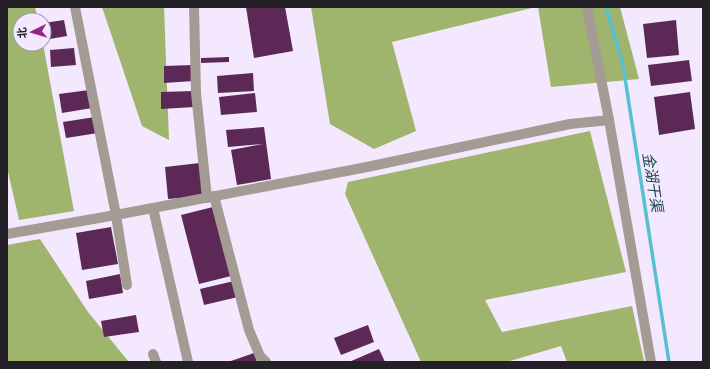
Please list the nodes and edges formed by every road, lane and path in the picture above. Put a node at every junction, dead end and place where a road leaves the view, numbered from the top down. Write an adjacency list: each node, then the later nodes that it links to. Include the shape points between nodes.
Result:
1 (75, 7): 7 (lane)
2 (194, 7): 5 (lane, via 196,93)
3 (586, 7): 4 (lane)
4 (609, 120): 5 (lane, via 570,124); 12 (lane)
5 (210, 197): 6 (lane); 11 (lane, via 249,330 260,356)
6 (153, 208): 7 (lane); 10 (lane)
7 (116, 215): 8 (lane); 9 (lane)
8 (7, 234)
9 (128, 285)
10 (188, 362)
11 (266, 362)
12 (651, 362)

